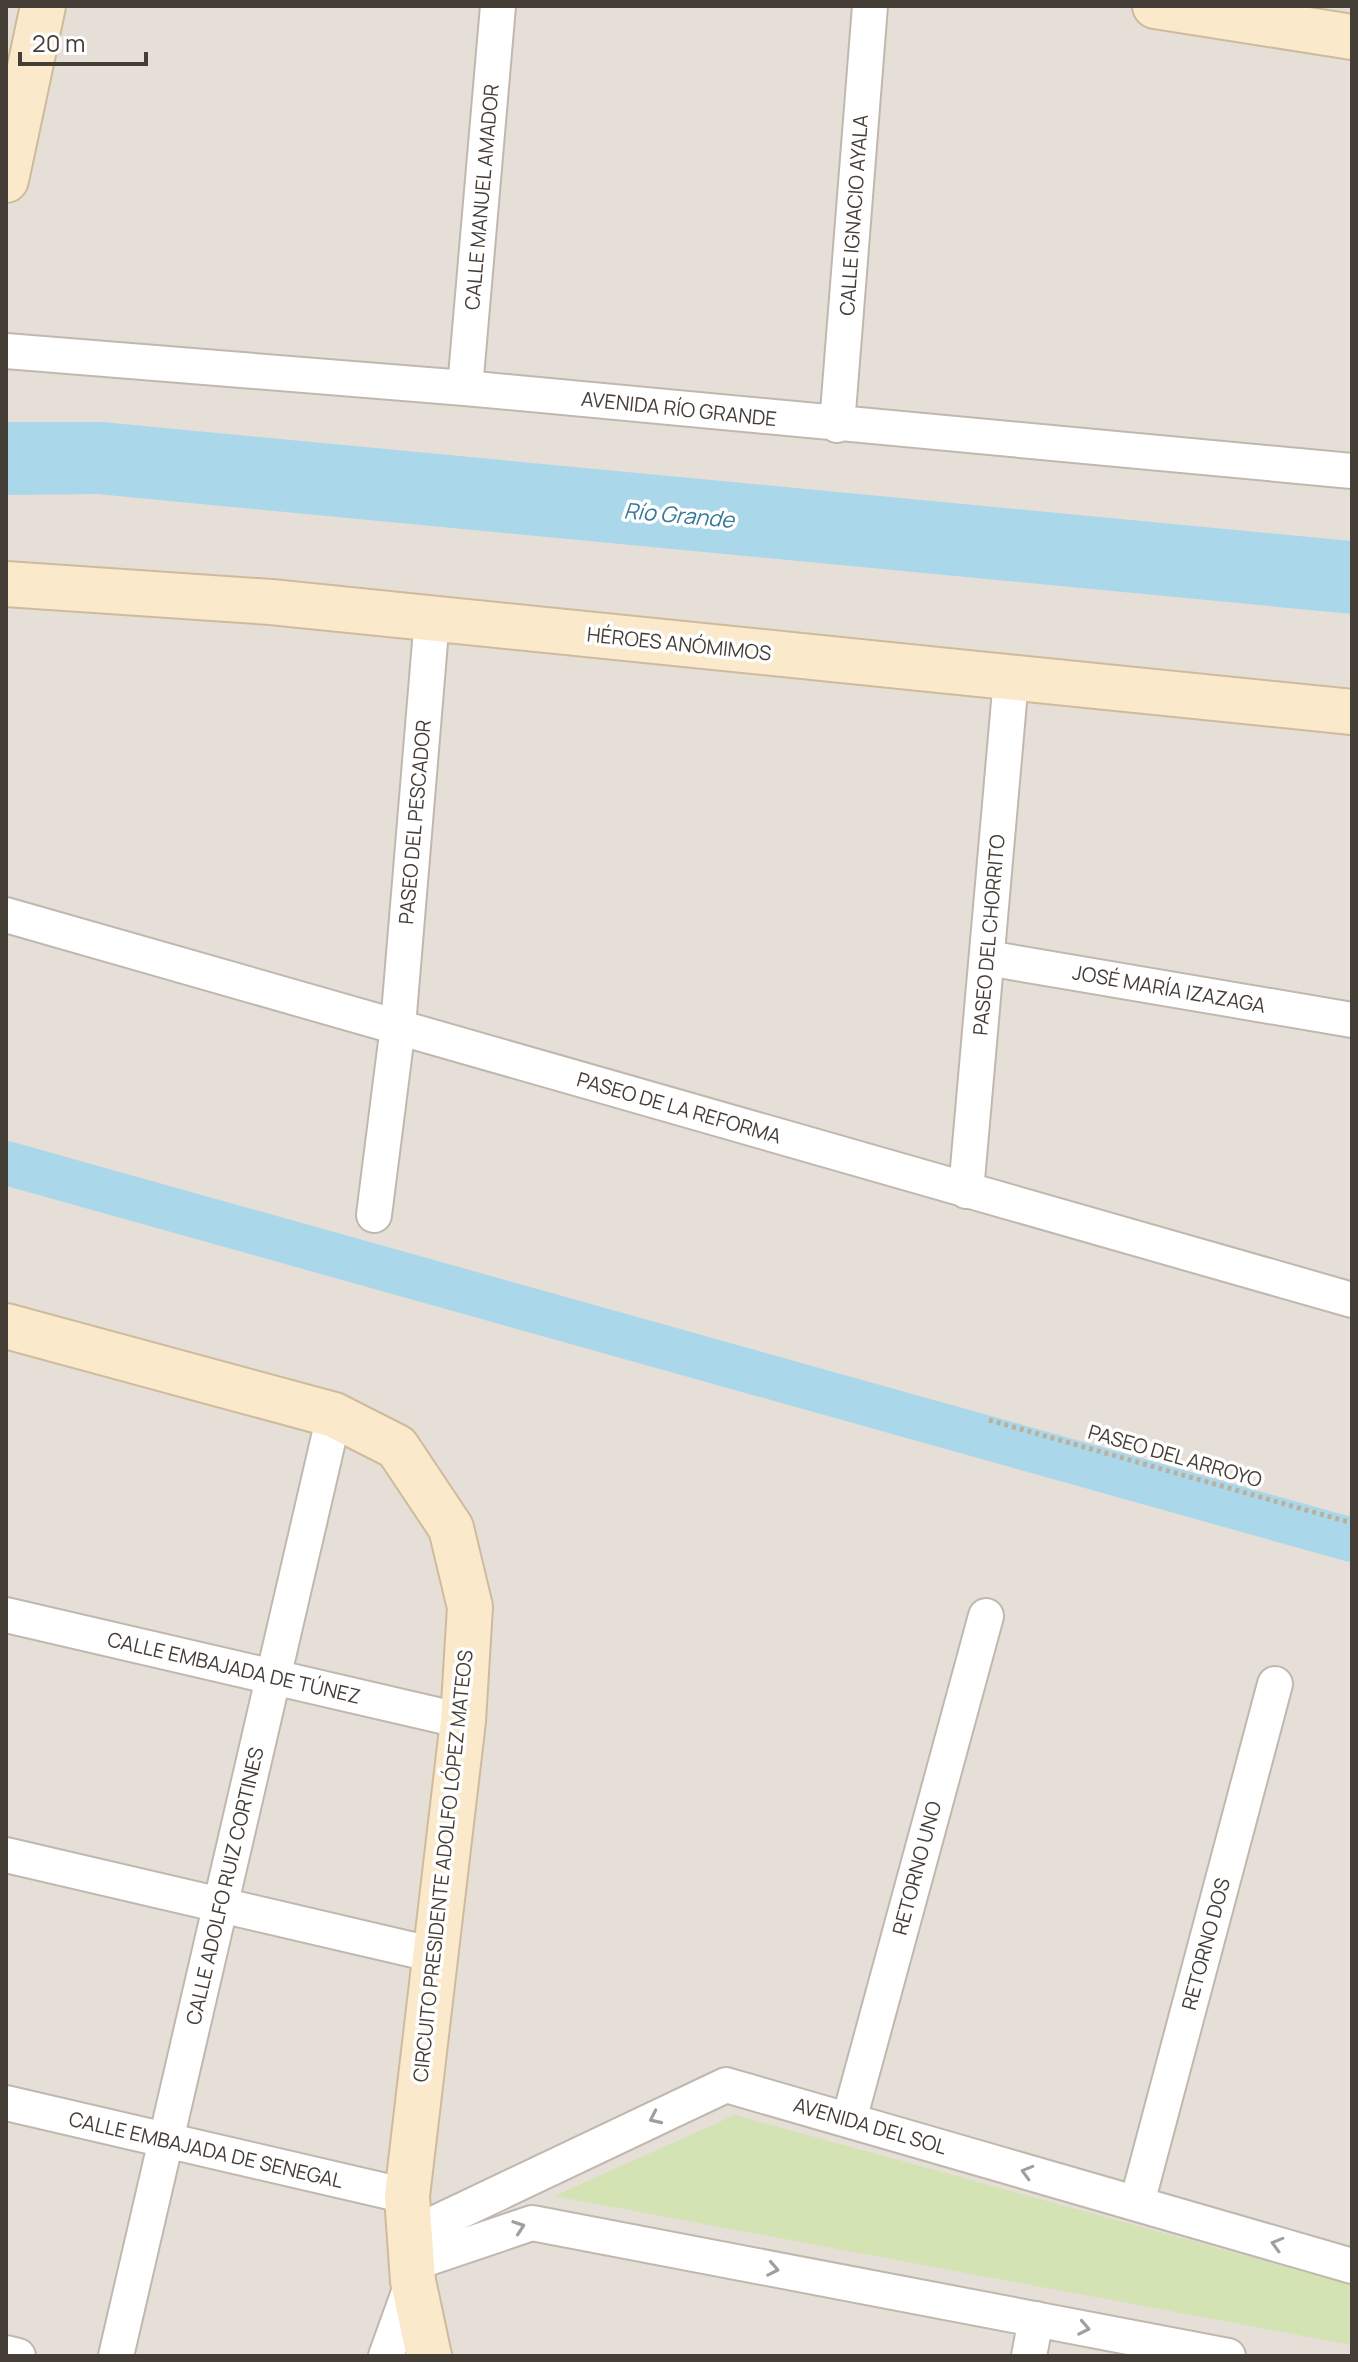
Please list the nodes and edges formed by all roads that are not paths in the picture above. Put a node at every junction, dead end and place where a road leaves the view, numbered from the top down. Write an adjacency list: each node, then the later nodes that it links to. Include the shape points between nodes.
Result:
1 (43, 6): 7 (street)
2 (498, 6): 9 (street, CALLE MANUEL AMADOR)
3 (870, 6): 10 (street, CALLE IGNACIO AYALA)
4 (1155, 6): 5 (street)
5 (1285, 16): 6 (street)
6 (1352, 37)
7 (6, 180)
8 (6, 351): 9 (street, AVENIDA RÍO GRANDE)
9 (465, 388): 10 (street, AVENIDA RÍO GRANDE)
10 (837, 425): 11 (street, AVENIDA RÍO GRANDE)
11 (1352, 471)
12 (6, 584): 13 (street, HÉROES ANÓMIMOS)
13 (432, 618): 14 (street, HÉROES ANÓMIMOS); 19 (street, PASEO DEL PESCADOR)
14 (1011, 679): 15 (street, HÉROES ANÓMIMOS); 17 (street, PASEO DEL CHORRITO)
15 (1352, 712)
16 (6, 915): 19 (street, PASEO DE LA REFORMA)
17 (987, 958): 18 (street, JOSÉ MARÍA IZAZAGA); 20 (street, PASEO DEL CHORRITO)
18 (1352, 1020)
19 (398, 1026): 20 (street, PASEO DE LA REFORMA); 21 (street, PASEO DEL PESCADOR)
20 (966, 1191): 22 (street, PASEO DE LA REFORMA)
21 (374, 1215)
22 (1352, 1300)
23 (6, 1326): 24 (street, CIRCUITO PRESIDENTE ADOLFO LÓPEZ MATEOS)
24 (334, 1415): 27 (street, CALLE ADOLFO RUIZ CORTINES); 29 (street, CIRCUITO PRESIDENTE ADOLFO LÓPEZ MATEOS, via 397,1447 451,1528 470,1607)
25 (6, 1615): 27 (street, CALLE EMBAJADA DE TÚNEZ)
26 (986, 1616): 34 (street, RETORNO UNO)
27 (273, 1677): 29 (street, CALLE EMBAJADA DE TÚNEZ); 31 (street, CALLE ADOLFO RUIZ CORTINES)
28 (1275, 1684): 36 (street, RETORNO DOS)
29 (463, 1721): 32 (street, CIRCUITO PRESIDENTE ADOLFO LÓPEZ MATEOS)
30 (6, 1855): 31 (street)
31 (220, 1905): 32 (street); 35 (street, CALLE ADOLFO RUIZ CORTINES)
32 (435, 1955): 37 (street, CIRCUITO PRESIDENTE ADOLFO LÓPEZ MATEOS)
33 (6, 2103): 35 (street, CALLE EMBAJADA DE SENEGAL)
34 (849, 2120): 36 (street, AVENIDA DEL SOL, one-way to 34); 37 (street, AVENIDA DEL SOL, one-way to 37, via 726,2085)
35 (166, 2140): 37 (street, CALLE EMBAJADA DE SENEGAL); 42 (street, CALLE ADOLFO RUIZ CORTINES)
36 (1137, 2203): 38 (street, AVENIDA DEL SOL, one-way to 36)
37 (410, 2244): 39 (street, one-way to 39, via 532,2223); 43 (street, CIRCUITO PRESIDENTE ADOLFO LÓPEZ MATEOS); 44 (street, CIRCUITO PRESIDENTE ADOLFO LÓPEZ MATEOS)
38 (1352, 2266)
39 (1036, 2319): 45 (street); 46 (street, one-way to 46)
40 (6, 2353): 41 (street)
41 (18, 2356)
42 (116, 2356)
43 (386, 2356)
44 (429, 2356)
45 (1029, 2356)
46 (1228, 2356)

